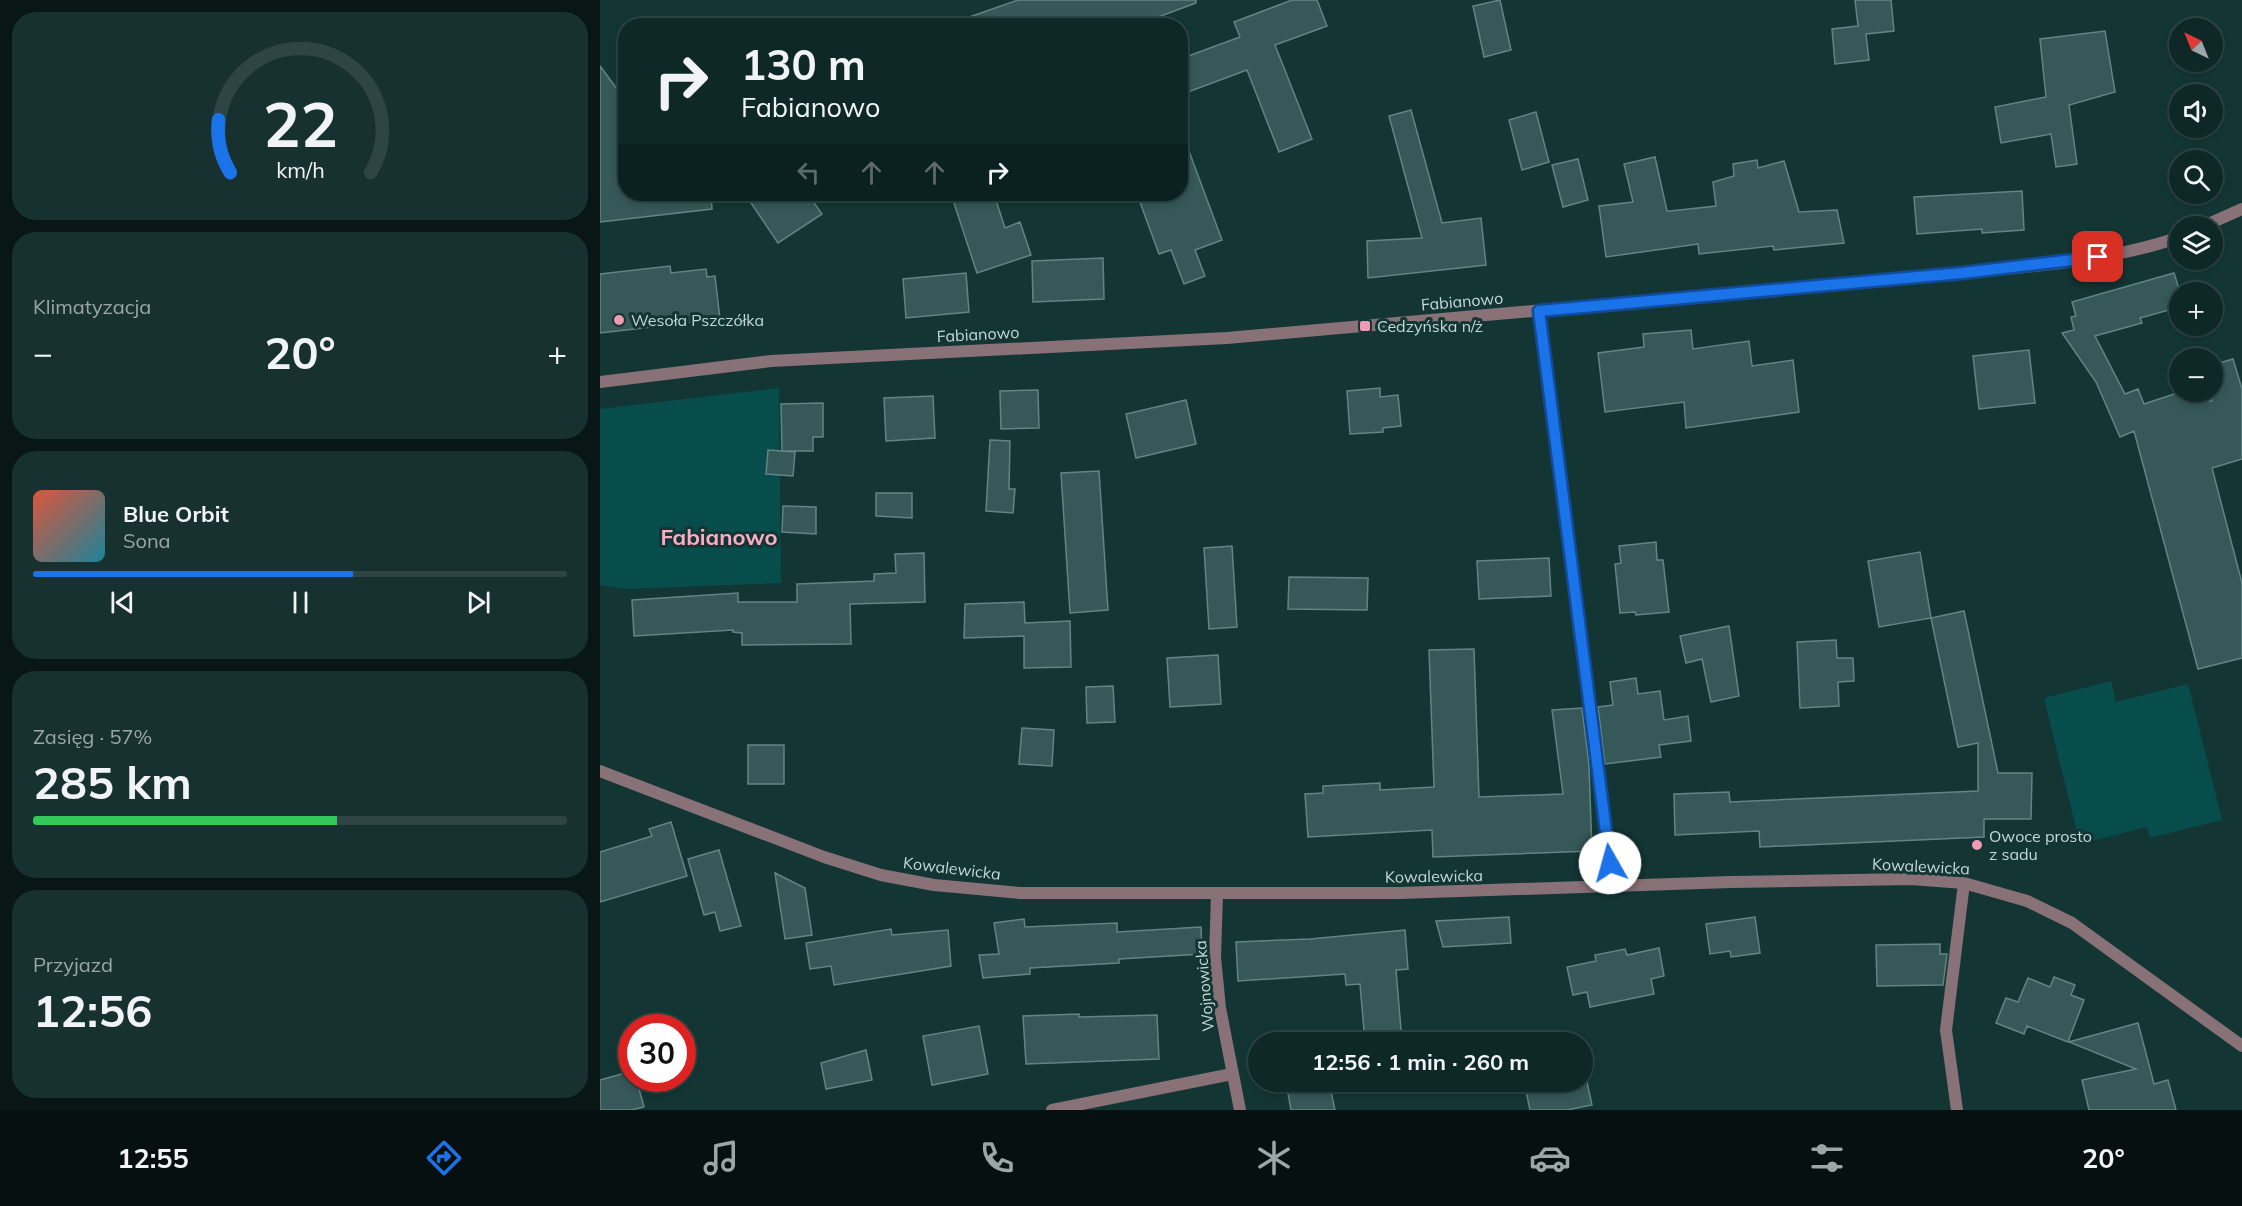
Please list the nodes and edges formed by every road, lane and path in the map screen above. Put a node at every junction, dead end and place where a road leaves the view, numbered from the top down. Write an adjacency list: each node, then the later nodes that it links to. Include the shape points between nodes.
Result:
1 (2242, 209): 2 (street)
2 (2223, 218)
3 (2169, 241): 4 (street, Fabianowo, via 2147,248 2043,265)
4 (1539, 311): 5 (street, Fabianowo, via 1227,338 821,357); 8 (street)
5 (600, 382)
6 (600, 771): 9 (street, Kowalewicka, via 881,875 957,888 1020,893)
7 (1964, 883): 8 (street, Kowalewicka, via 1911,879); 10 (street, Kowalewicka, via 2027,901 2066,920); 14 (street, via 1946,1030)
8 (1612, 887): 9 (street, Kowalewicka)
9 (1216, 894): 11 (street, Wojnowicka, via 1215,957)
10 (2242, 1046)
11 (1233, 1074): 12 (street); 13 (street, Wojnowicka)
12 (1052, 1110)
13 (1240, 1110)
14 (1957, 1110)

